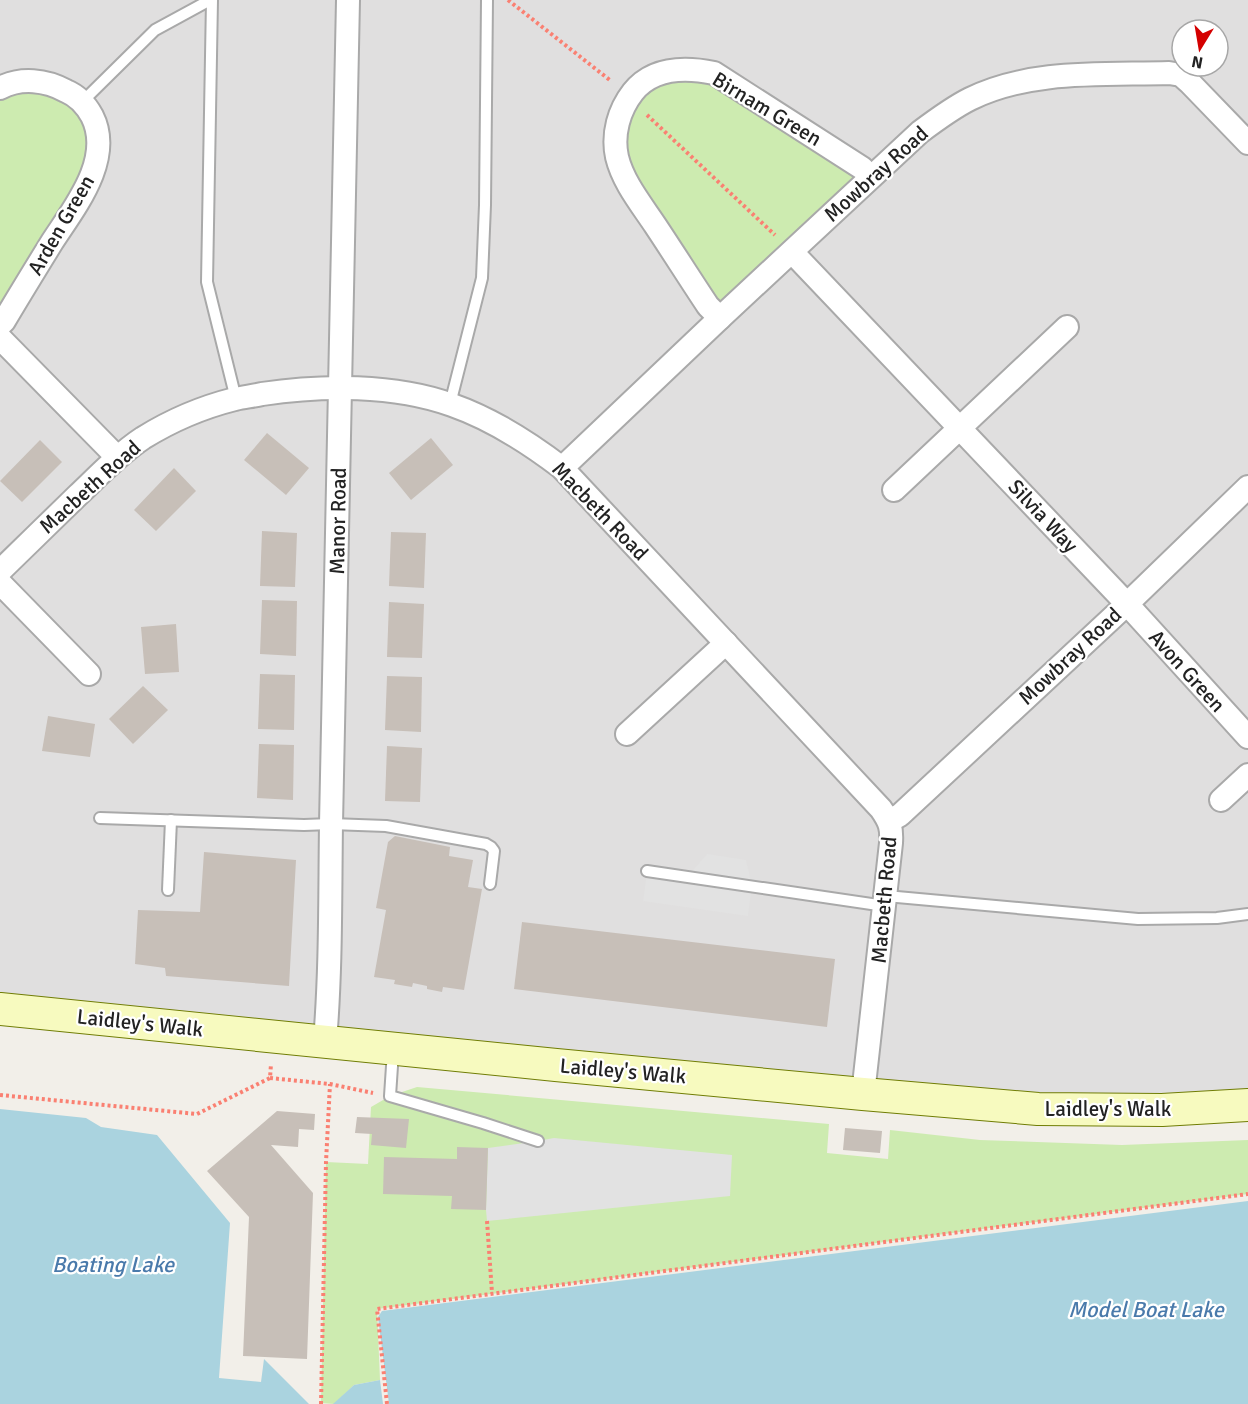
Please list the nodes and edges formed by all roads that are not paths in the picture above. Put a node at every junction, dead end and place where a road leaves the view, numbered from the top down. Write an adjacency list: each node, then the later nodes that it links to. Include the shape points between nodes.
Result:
1 (211, 0): 5 (lane, via 155,30); 14 (lane, via 207,282)
2 (348, 0): 13 (street, Manor Road)
3 (487, 0): 15 (lane, via 482,278)
4 (0, 88): 5 (street, Arden Green, via 24,81 40,82 71,93)
5 (82, 102): 10 (street, Arden Green, via 98,132 92,176)
6 (1248, 144): 7 (street, Mowbray Road, via 1181,75 1033,79 971,99 943,114)
7 (871, 177): 8 (street, Mowbray Road); 9 (street, Birnam Green, via 714,73 672,70 652,76 638,86 619,115 616,155 621,173 708,306)
8 (792, 252): 9 (street, Mowbray Road); 16 (street, Silvia Way)
9 (720, 318): 18 (street, Mowbray Road)
10 (0, 325)
11 (1067, 327): 16 (street)
12 (0, 338): 17 (street)
13 (341, 388): 14 (street, Macbeth Road, via 287,390); 15 (street, Macbeth Road, via 397,393); 33 (street, Manor Road)
14 (236, 399): 17 (street, Macbeth Road, via 171,422)
15 (450, 404): 18 (street, Macbeth Road, via 484,417)
16 (960, 427): 20 (street); 23 (street, Silvia Way)
17 (117, 457): 21 (street, Macbeth Road)
18 (562, 468): 24 (street, Macbeth Road)
19 (1248, 487): 23 (street, Mowbray Road)
20 (894, 490)
21 (0, 572)
22 (0, 583): 25 (street)
23 (1127, 604): 27 (street, Avon Green); 32 (street, Mowbray Road)
24 (726, 643): 26 (street); 32 (street, Macbeth Road)
25 (89, 674)
26 (627, 734)
27 (1248, 737)
28 (1248, 775): 29 (street)
29 (1221, 800)
30 (100, 818): 31 (lane)
31 (171, 820): 33 (lane); 36 (lane)
32 (889, 821): 37 (street, Macbeth Road, via 892,833)
33 (331, 824): 35 (lane, via 386,826 486,844 494,851); 40 (street, Manor Road)
34 (647, 871): 37 (lane)
35 (490, 884)
36 (168, 890)
37 (885, 901): 38 (lane, via 1138,919); 42 (street, Macbeth Road)
38 (1248, 914)
39 (0, 1010): 40 (street, Laidley's Walk)
40 (325, 1041): 41 (street, Laidley's Walk)
41 (394, 1048): 42 (street, Laidley's Walk); 44 (lane, via 390,1096)
42 (863, 1094): 43 (street, Laidley's Walk, via 1038,1109 1162,1110)
43 (1248, 1105)
44 (538, 1142)

